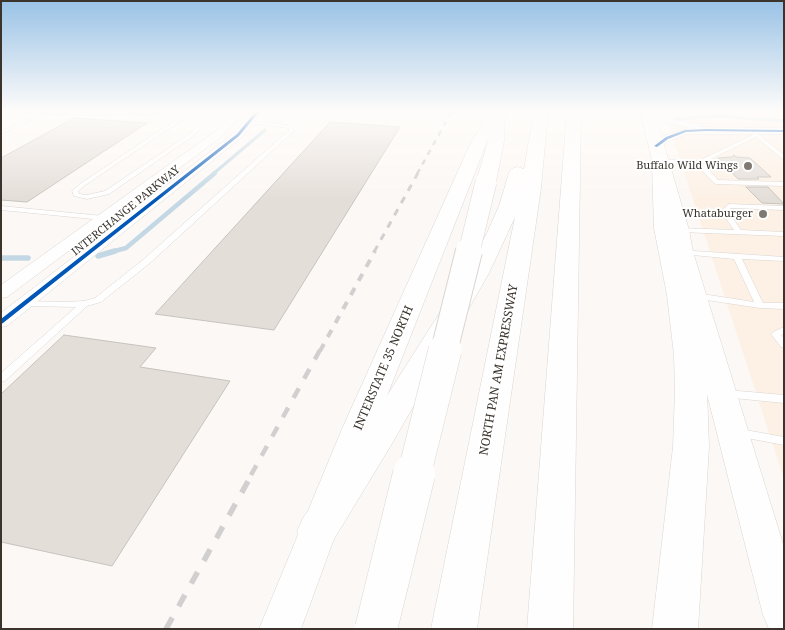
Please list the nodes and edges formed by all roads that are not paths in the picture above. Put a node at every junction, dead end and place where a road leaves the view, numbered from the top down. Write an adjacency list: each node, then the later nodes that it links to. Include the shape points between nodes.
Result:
1 (148, 140): 2 (lane, via 82,184 75,191 76,195 87,197 107,193)
2 (184, 140)
3 (211, 140): 21 (street, INTERCHANGE PARKWAY)
4 (231, 140): 30 (street, INTERCHANGE PARKWAY)
5 (281, 140): 31 (lane, via 147,262 98,300)
6 (480, 140): 42 (main road, INTERSTATE 35 NORTH)
7 (496, 140): 45 (highway, bridge)
8 (530, 140): 42 (highway, via 509,206 478,273)
9 (536, 140): 46 (highway, NORTH PAN AM EXPRESSWAY)
10 (573, 140): 47 (highway)
11 (655, 140): 15 (main road)
12 (666, 140): 15 (street)
13 (740, 140): 17 (lane)
14 (762, 140): 16 (lane)
15 (659, 157): 17 (lane); 22 (main road); 48 (highway, via 665,228 689,355 691,447)
16 (784, 158)
17 (699, 163): 18 (lane, via 716,182)
18 (784, 184)
19 (784, 206): 23 (lane, via 729,206 724,211)
20 (1, 208): 21 (lane)
21 (103, 218): 28 (street, INTERCHANGE PARKWAY)
22 (679, 230): 23 (lane); 25 (main road)
23 (739, 232): 24 (lane)
24 (784, 234)
25 (682, 252): 26 (lane); 29 (main road)
26 (737, 257): 27 (lane); 32 (lane)
27 (784, 258)
28 (1, 293)
29 (696, 296): 32 (lane); 38 (main road)
30 (26, 303): 31 (lane); 34 (street, INTERCHANGE PARKWAY)
31 (84, 304): 37 (lane)
32 (760, 304): 33 (lane)
33 (784, 306)
34 (1, 322)
35 (784, 330): 36 (lane, via 776,334)
36 (784, 345)
37 (1, 379)
38 (723, 394): 39 (lane); 40 (main road)
39 (784, 399)
40 (734, 432): 41 (lane); 43 (main road)
41 (784, 440)
42 (317, 531): 44 (main road, INTERSTATE 35 NORTH)
43 (784, 615)
44 (280, 629)
45 (376, 629)
46 (454, 629)
47 (550, 629)
48 (675, 629)

